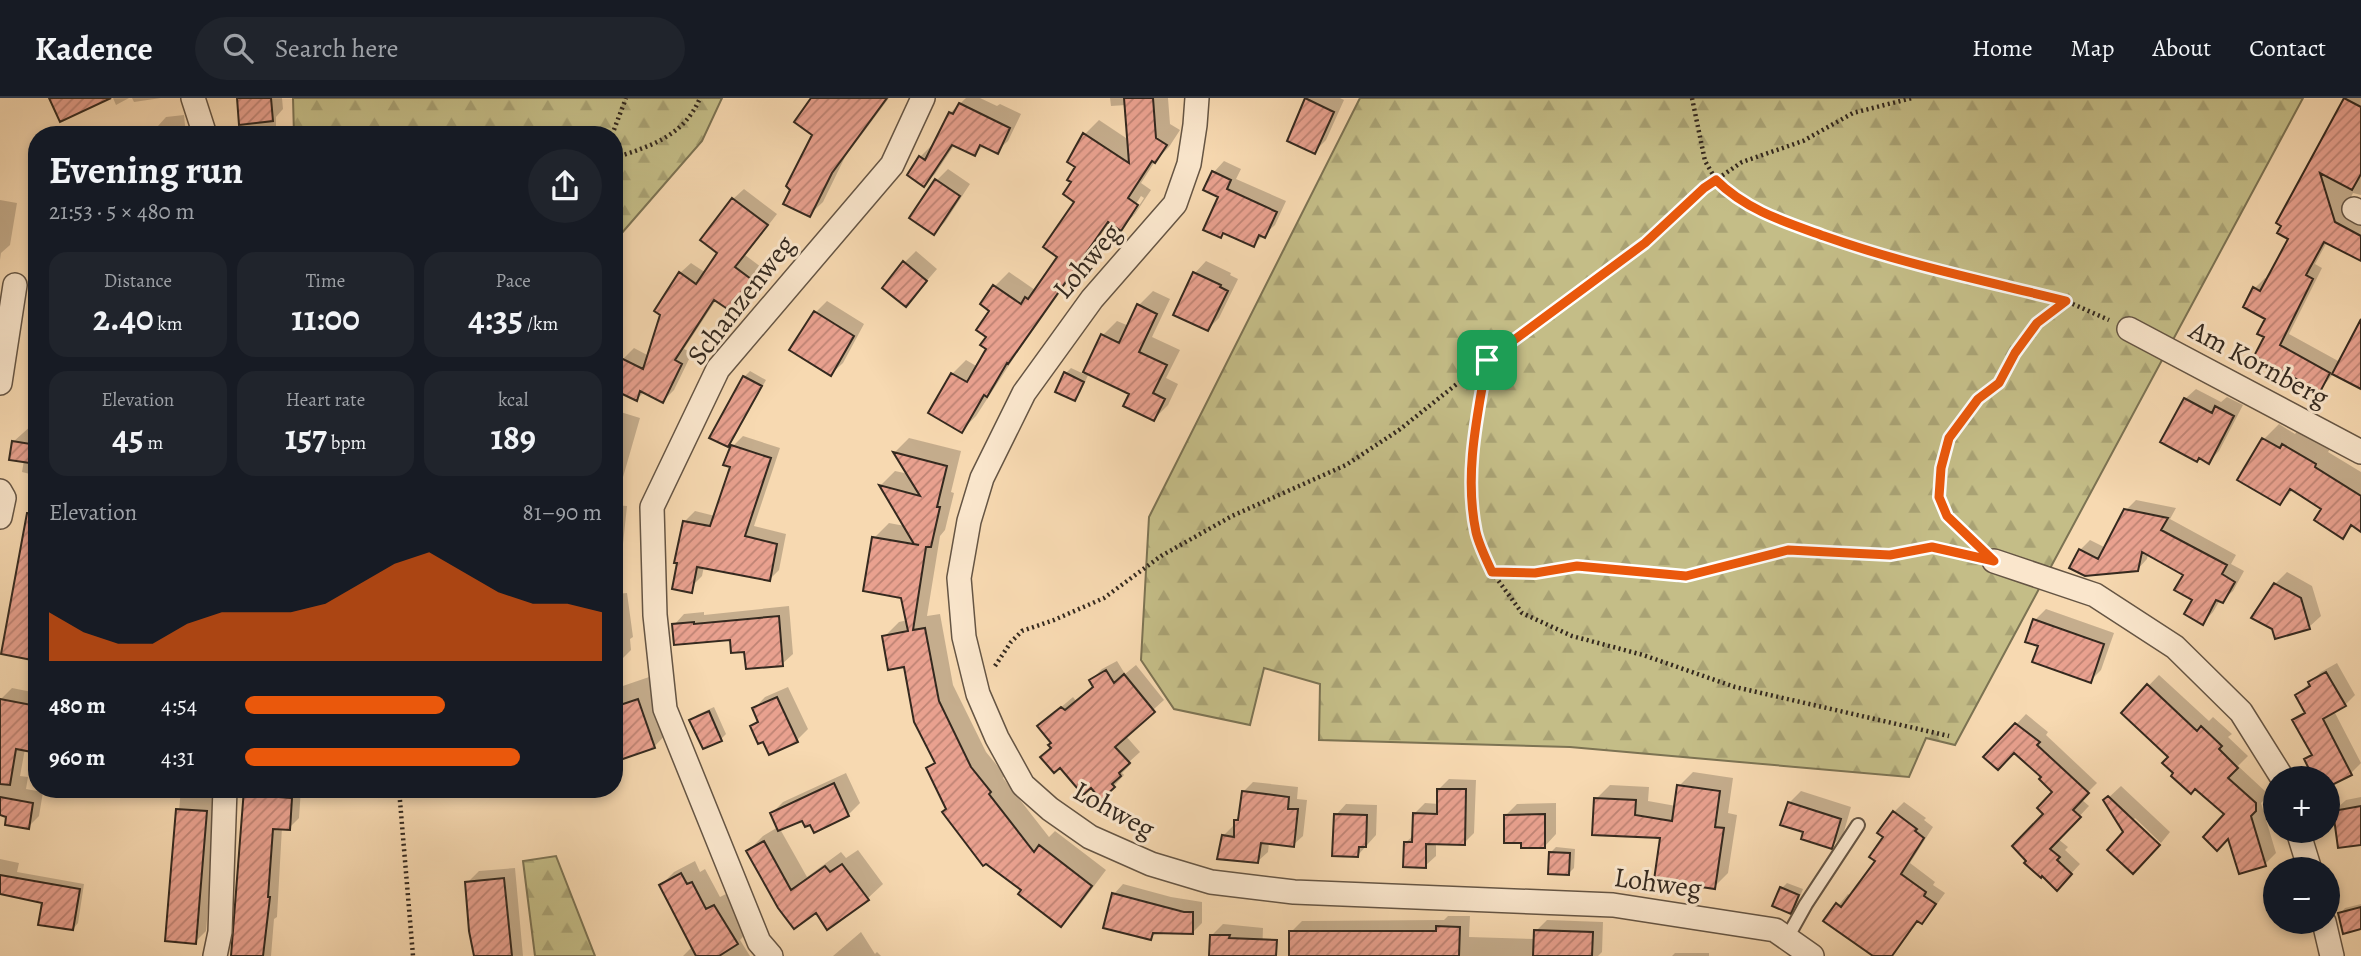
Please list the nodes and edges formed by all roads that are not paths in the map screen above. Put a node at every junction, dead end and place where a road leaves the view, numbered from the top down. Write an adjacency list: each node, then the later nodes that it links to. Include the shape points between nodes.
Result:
1 (193, 98): 4 (street)
2 (923, 98): 18 (street, Schanzenweg, via 892,165 718,369 652,508 655,615 665,709 760,942)
3 (1197, 98): 16 (street, Lohweg, via 1189,164 1175,204 1092,299 1024,393 982,478 969,521 959,578 964,637 978,694 1023,785 1090,837 1151,864 1211,882 1294,892 1613,905 1775,930)
4 (202, 126)
5 (15, 285): 7 (street)
6 (2129, 328): 8 (street, Am Kornberg)
7 (0, 383)
8 (2361, 452)
9 (0, 491): 10 (street, via 4,498)
10 (0, 517)
11 (1994, 561): 12 (street, via 2095,595 2175,647 2241,712)
12 (2275, 766)
13 (225, 798): 17 (street, via 220,932)
14 (1858, 825): 16 (lane)
15 (2327, 934): 20 (street)
16 (1787, 938): 19 (street, Lohweg)
17 (215, 956)
18 (771, 956)
19 (1812, 956)
20 (2332, 956)

